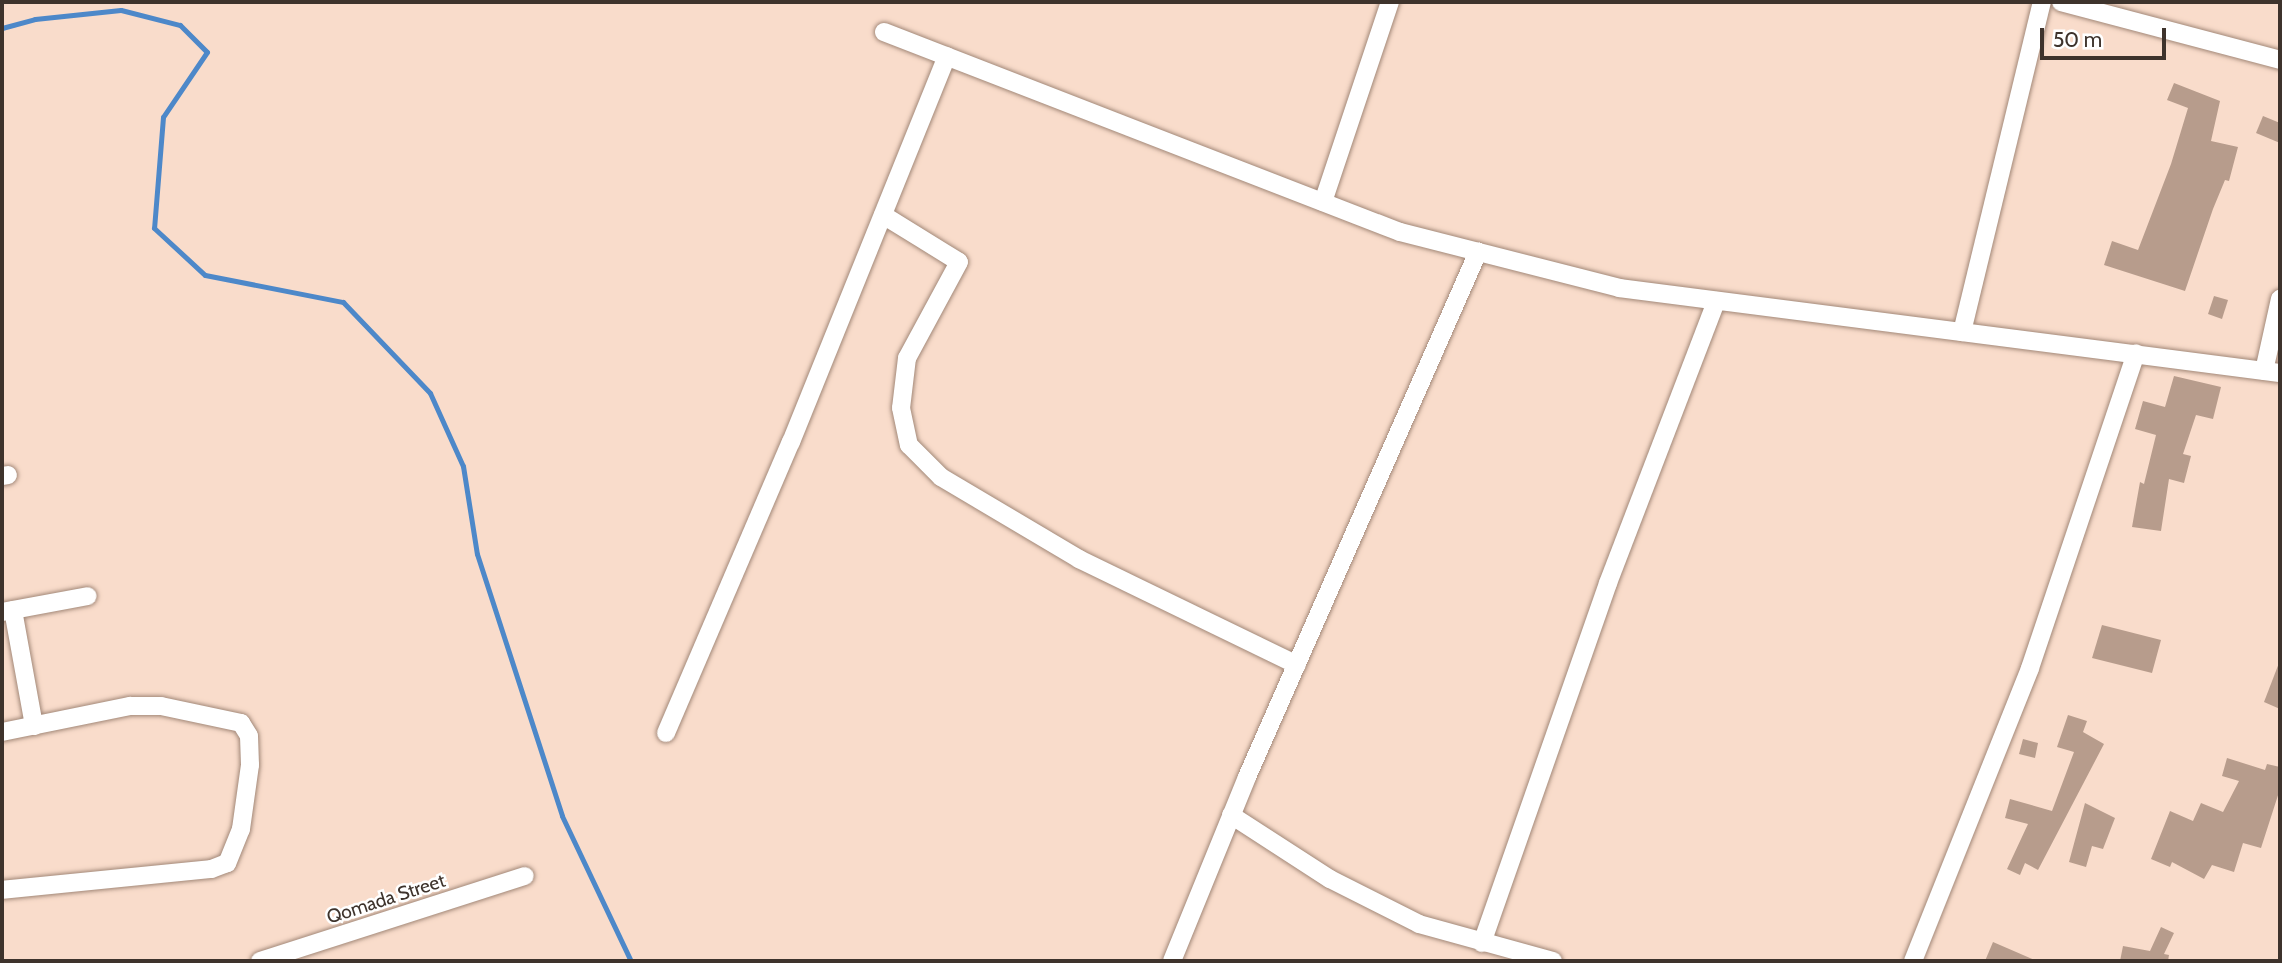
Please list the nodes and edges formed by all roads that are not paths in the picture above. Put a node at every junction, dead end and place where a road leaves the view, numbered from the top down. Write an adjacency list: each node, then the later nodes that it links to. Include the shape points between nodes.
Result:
1 (1390, 2): 7 (street)
2 (2042, 2): 12 (street)
3 (2061, 2): 6 (street)
4 (884, 32): 5 (street)
5 (947, 56): 7 (street); 8 (street)
6 (2280, 60)
7 (1322, 202): 9 (street, via 1400,232)
8 (883, 215): 17 (street, via 959,262 907,358 901,408 909,445 941,477 1079,559); 20 (street)
9 (1478, 252): 11 (street, via 1619,289); 17 (street)
10 (2280, 299): 14 (street)
11 (1716, 301): 12 (street); 24 (street, via 1608,583)
12 (1962, 332): 13 (street)
13 (2136, 353): 14 (street); 28 (street, via 2030,668)
14 (2272, 372)
15 (88, 596): 16 (street)
16 (7, 611): 18 (street)
17 (1297, 665): 21 (street)
18 (34, 726): 19 (street); 23 (street, via 130,706 161,706 241,723 249,736 250,765 241,829 227,863 211,869)
19 (2, 732)
20 (666, 733)
21 (1231, 815): 24 (street, via 1330,879 1419,924); 26 (street)
22 (525, 876): 25 (street, Qomada Street)
23 (2, 890)
24 (1482, 943): 27 (street)
25 (260, 961)
26 (1172, 961)
27 (1553, 961)
28 (1913, 961)

